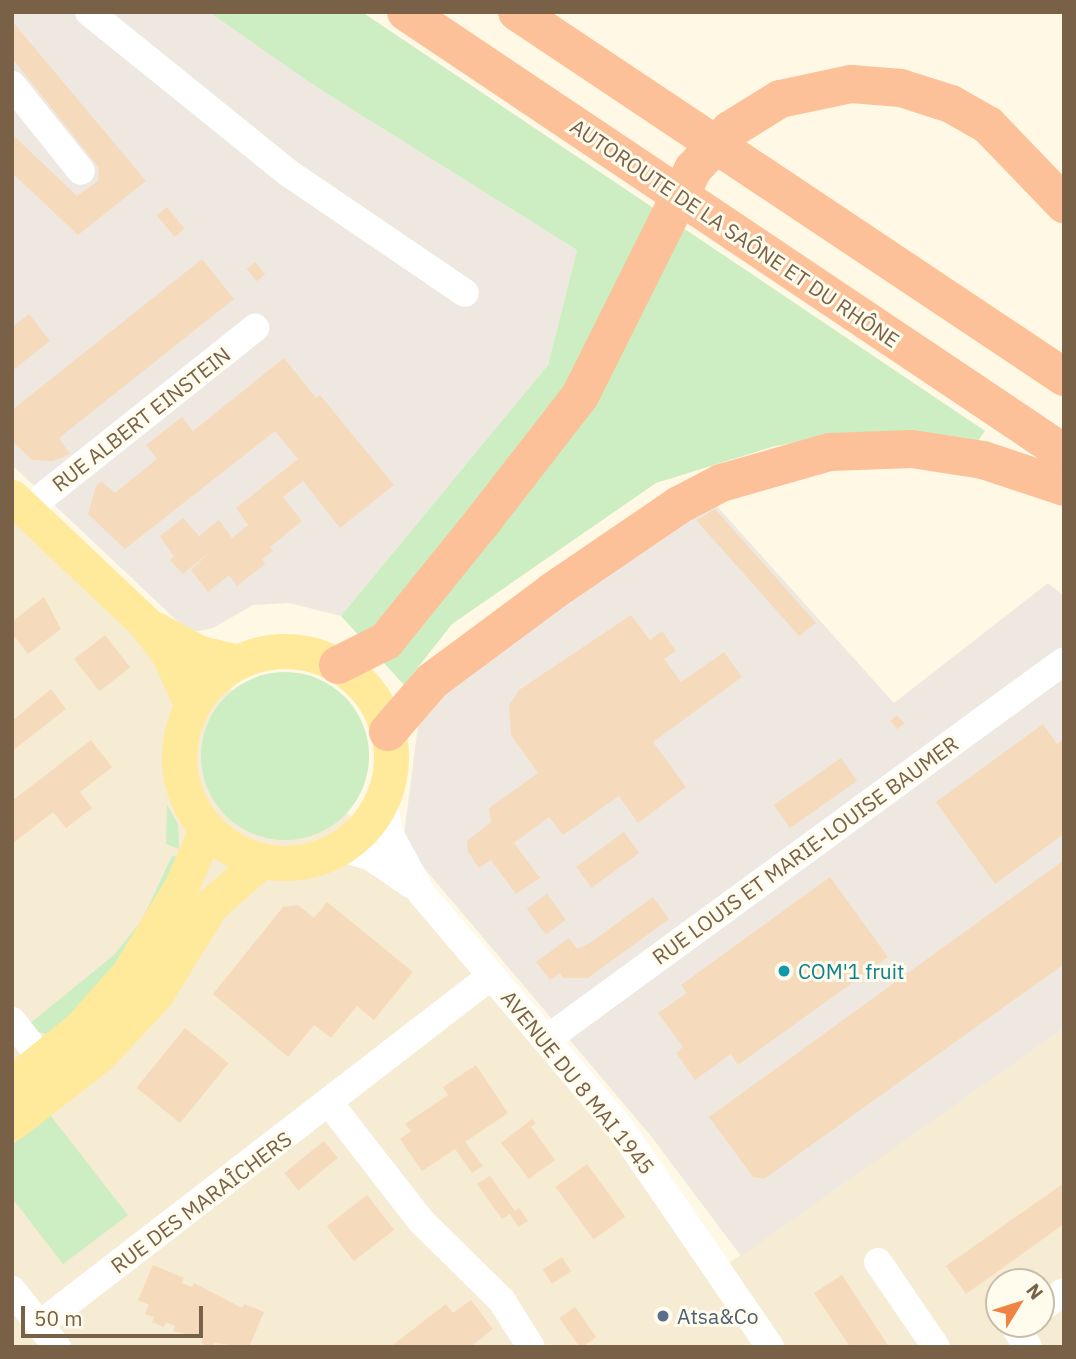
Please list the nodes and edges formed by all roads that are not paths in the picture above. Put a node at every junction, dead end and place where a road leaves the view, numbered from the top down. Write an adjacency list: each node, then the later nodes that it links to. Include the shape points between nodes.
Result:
1 (89, 12): 7 (street, via 287,172)
2 (406, 12): 10 (highway, AUTOROUTE DE LA SAÔNE ET DU RHÔNE)
3 (517, 12): 9 (highway)
4 (12, 85): 5 (street)
5 (81, 171)
6 (1064, 204): 16 (highway, via 988,125 951,104 901,88 851,84 780,99 730,130 693,169 580,396 401,625 386,641)
7 (465, 293)
8 (255, 328): 12 (street, RUE ALBERT EINSTEIN)
9 (1064, 377)
10 (1064, 453)
11 (1064, 487): 18 (highway, via 983,460 912,450 830,452 721,483 679,505 432,681)
12 (19, 504): 13 (main road)
13 (144, 622): 15 (main road, via 200,653); 17 (main road, via 167,651)
14 (1064, 661): 26 (street, RUE LOUIS ET MARIE-LOUISE BAUMER)
15 (238, 662): 16 (main road, via 289,651); 17 (main road, via 210,682)
16 (338, 665): 18 (main road, via 374,701)
17 (192, 705): 20 (main road, via 182,732 179,761 185,790)
18 (388, 732): 19 (main road, via 390,766)
19 (382, 799): 21 (main road, via 364,828); 23 (street, AVENUE DU 8 MAI 1945, via 390,835)
20 (207, 828): 22 (main road, via 223,842); 27 (main road, via 181,887 128,974 80,1028)
21 (340, 847): 22 (main road, via 302,861); 23 (street, AVENUE DU 8 MAI 1945, via 394,869)
22 (262, 860): 30 (main road, via 211,905 156,994 98,1056)
23 (422, 894): 24 (street, AVENUE DU 8 MAI 1945)
24 (491, 976): 26 (street, AVENUE DU 8 MAI 1945); 29 (street, RUE DES MARAÎCHERS)
25 (12, 1021): 27 (street)
26 (547, 1039): 35 (street, AVENUE DU 8 MAI 1945, via 621,1129)
27 (42, 1059): 28 (main road)
28 (12, 1083)
29 (330, 1104): 33 (street, RUE DES MARAÎCHERS); 34 (street, via 421,1221 502,1301)
30 (12, 1123)
31 (877, 1262): 36 (street)
32 (12, 1290): 33 (street)
33 (48, 1336)
34 (531, 1347)
35 (770, 1347)
36 (936, 1347)

